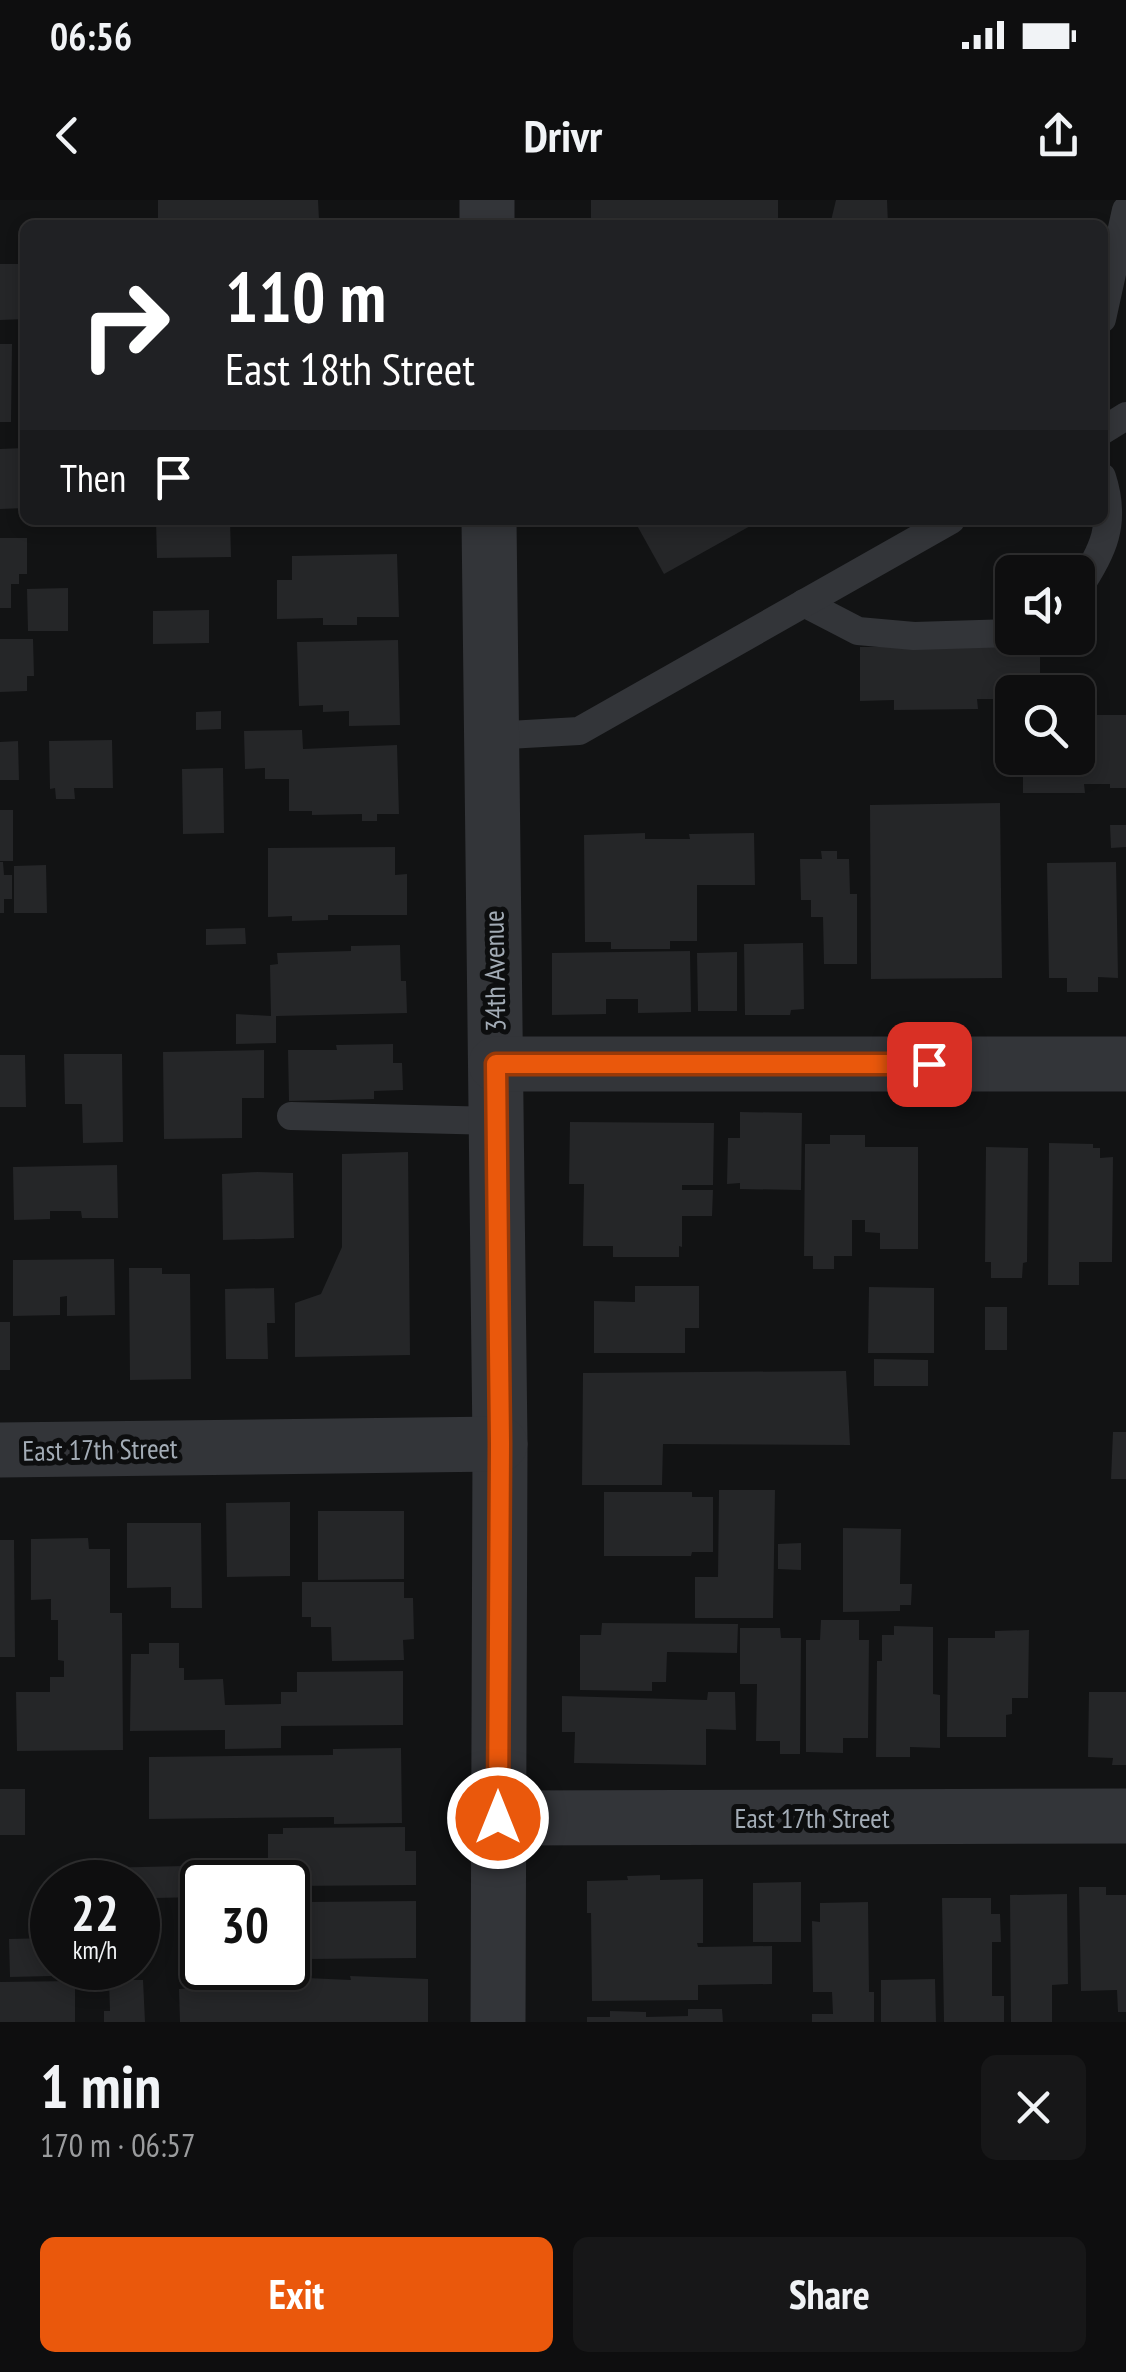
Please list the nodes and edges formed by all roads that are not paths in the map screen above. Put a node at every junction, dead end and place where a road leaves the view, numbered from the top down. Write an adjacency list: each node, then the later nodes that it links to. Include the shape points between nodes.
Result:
1 (1126, 210): 2 (lane)
2 (1108, 285)
3 (489, 525): 9 (street, 34th Avenue)
4 (942, 525): 7 (lane)
5 (1106, 525): 6 (lane)
6 (1095, 564)
7 (804, 603): 8 (lane, via 858,631); 9 (lane, via 579,732)
8 (995, 634)
9 (490, 736): 10 (street, 34th Avenue)
10 (496, 1064): 11 (street); 13 (street, 34th Avenue)
11 (1126, 1064)
12 (291, 1116): 13 (lane)
13 (497, 1121): 14 (street, 34th Avenue)
14 (500, 1444): 15 (street, East 17th Street); 17 (street, 34th Avenue)
15 (0, 1450)
16 (1126, 1816): 17 (street, East 17th Street)
17 (498, 1818): 18 (street, 34th Avenue)
18 (498, 2022)

